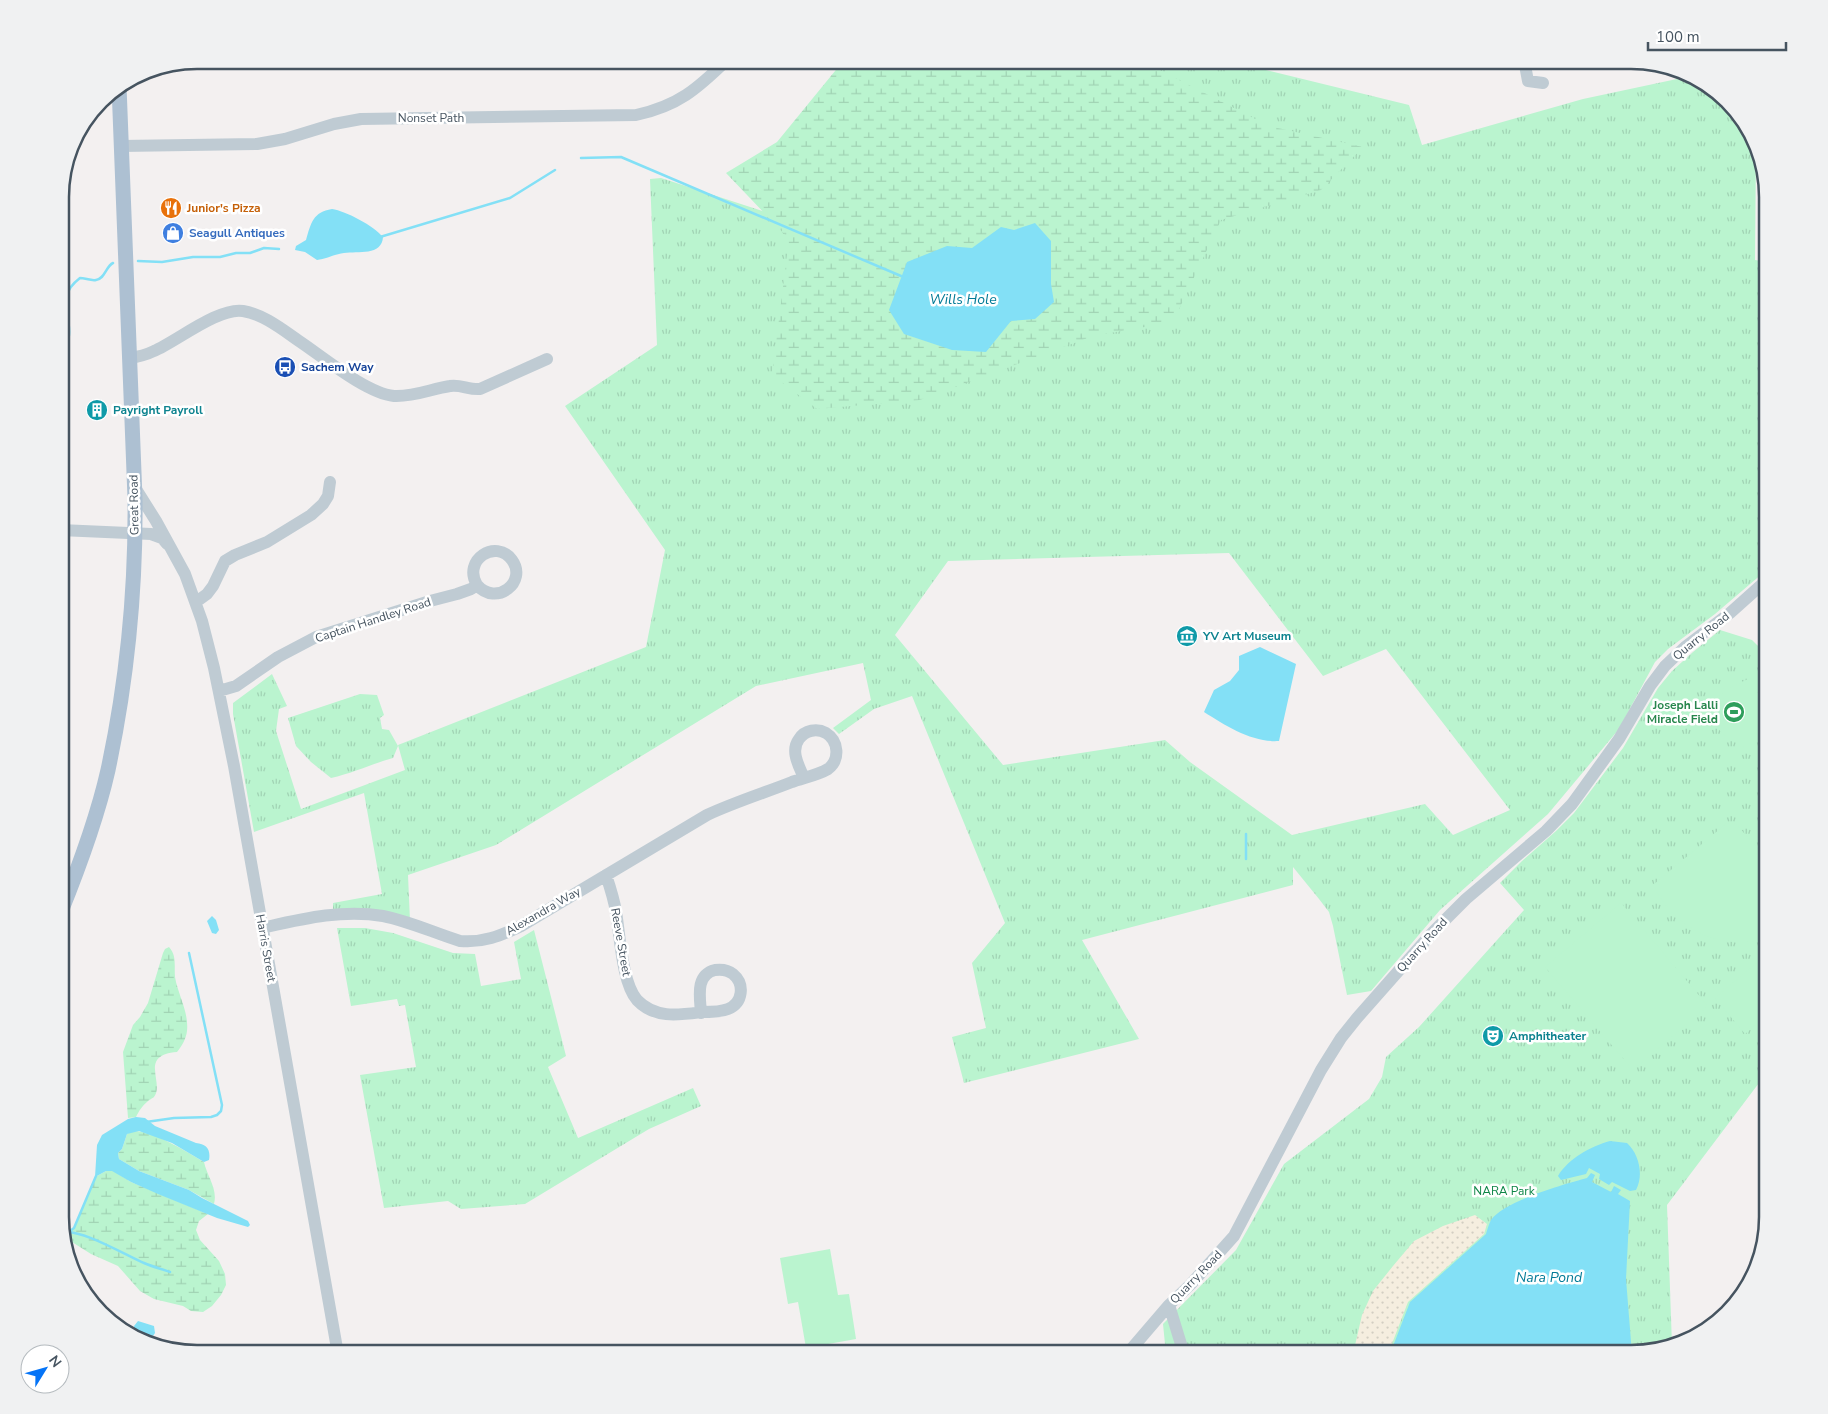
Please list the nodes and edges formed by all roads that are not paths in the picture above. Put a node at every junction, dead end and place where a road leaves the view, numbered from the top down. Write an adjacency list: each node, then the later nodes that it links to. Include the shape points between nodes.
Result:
1 (717, 69): 5 (street, Nonset Path, via 686,96 662,108 636,115 368,119 334,124 257,144)
2 (1526, 69): 3 (street, via 1528,81)
3 (1543, 82)
4 (119, 95): 5 (main road, Great Road)
5 (122, 146): 6 (main road, Great Road)
6 (129, 358): 7 (street, via 154,352 216,317 243,311 261,318 366,386 395,396 454,385 469,390 480,389); 9 (main road, Great Road)
7 (547, 359)
8 (330, 482): 15 (street, via 323,504 267,542 225,561 213,586)
9 (134, 486): 11 (main road, Great Road); 12 (street, Harris Street)
10 (69, 530): 11 (street)
11 (135, 532): 12 (street, via 156,535); 19 (main road, Great Road, via 127,660 108,770 90,835)
12 (171, 548): 15 (street, Harris Street)
13 (477, 585): 16 (street, Captain Handley Road, via 316,637 278,657 236,686)
14 (1759, 587): 22 (street, Quarry Road, via 1665,666 1619,739 1572,804 1450,915 1357,1018 1322,1070 1234,1236)
15 (196, 602): 16 (street, Harris Street)
16 (220, 691): 20 (street, Harris Street)
17 (804, 778): 18 (street, Alexandra Way, via 707,815)
18 (606, 875): 20 (street, Alexandra Way, via 521,926 483,941 460,941 393,919 358,914 321,916); 21 (street, Reeve Street, via 616,909 627,977 634,996 658,1013)
19 (69, 890)
20 (262, 928): 23 (street, Harris Street)
21 (702, 1012)
22 (1169, 1305): 24 (street, Quarry Road); 25 (street)
23 (336, 1345)
24 (1135, 1345)
25 (1181, 1345)

